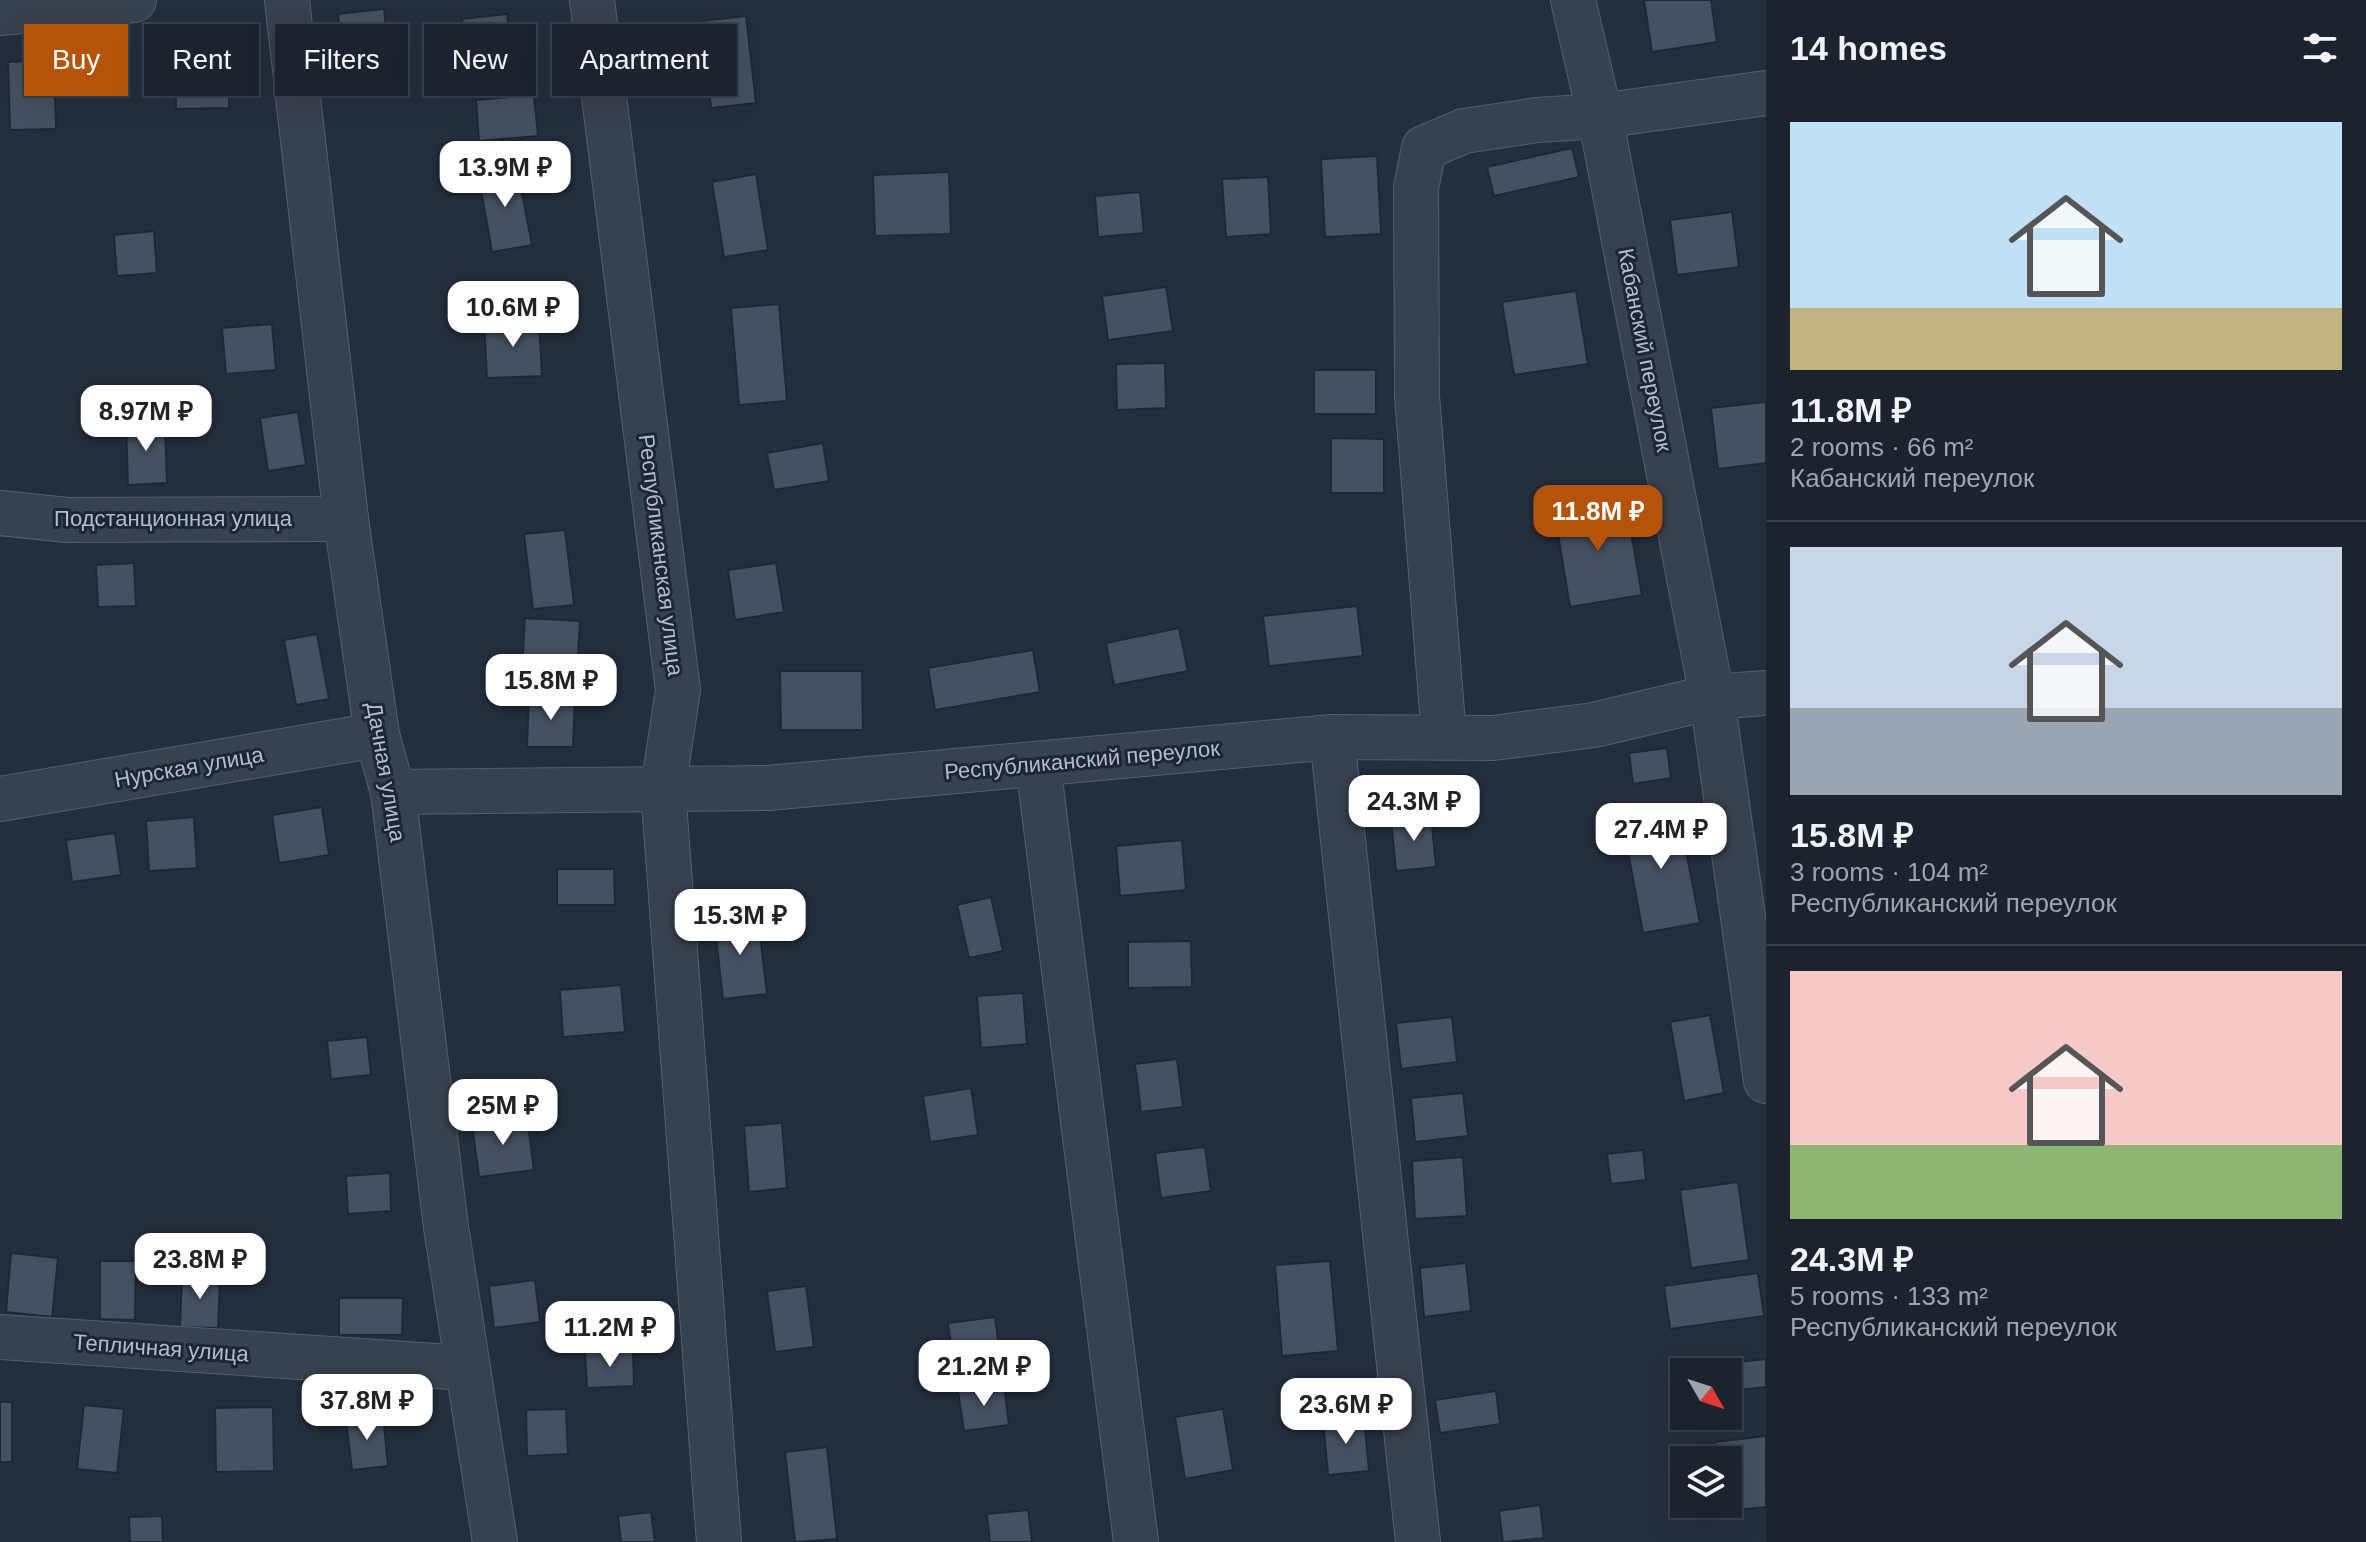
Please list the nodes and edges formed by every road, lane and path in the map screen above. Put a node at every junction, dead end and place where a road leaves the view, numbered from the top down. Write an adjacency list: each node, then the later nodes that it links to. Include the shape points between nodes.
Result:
1 (134, 0): 5 (street)
2 (287, 0): 9 (street, Дачная улица)
3 (592, 0): 16 (street, Республиканская улица, via 678,690)
4 (1573, 0): 7 (street, Кабанский переулок)
5 (0, 13)
6 (1766, 93): 7 (street)
7 (1600, 116): 11 (street, Кабанский переулок); 14 (street, via 1464,131 1424,148 1416,188 1417,396)
8 (0, 513): 9 (street, Подстанционная улица, via 67,520)
9 (346, 519): 12 (street, Дачная улица)
10 (1766, 693): 11 (street, Республиканский переулок)
11 (1712, 697): 14 (street, Республиканский переулок, via 1594,725 1493,738); 19 (street, Кабанский переулок)
12 (377, 735): 17 (street, Дачная улица); 18 (street, Нурская улица)
13 (1332, 737): 14 (street, Республиканский переулок); 15 (street, Республиканский переулок); 25 (street)
14 (1444, 737)
15 (1038, 764): 16 (street, Республиканский переулок, via 768,788); 24 (street)
16 (663, 789): 17 (street, Республиканский переулок); 23 (street, Республиканская улица)
17 (393, 792): 21 (street, Дачная улица)
18 (0, 799)
19 (1766, 1081)
20 (0, 1337): 21 (street, Тепличная улица)
21 (466, 1368): 22 (street, Дачная улица)
22 (495, 1542)
23 (719, 1542)
24 (1136, 1542)
25 (1418, 1542)

